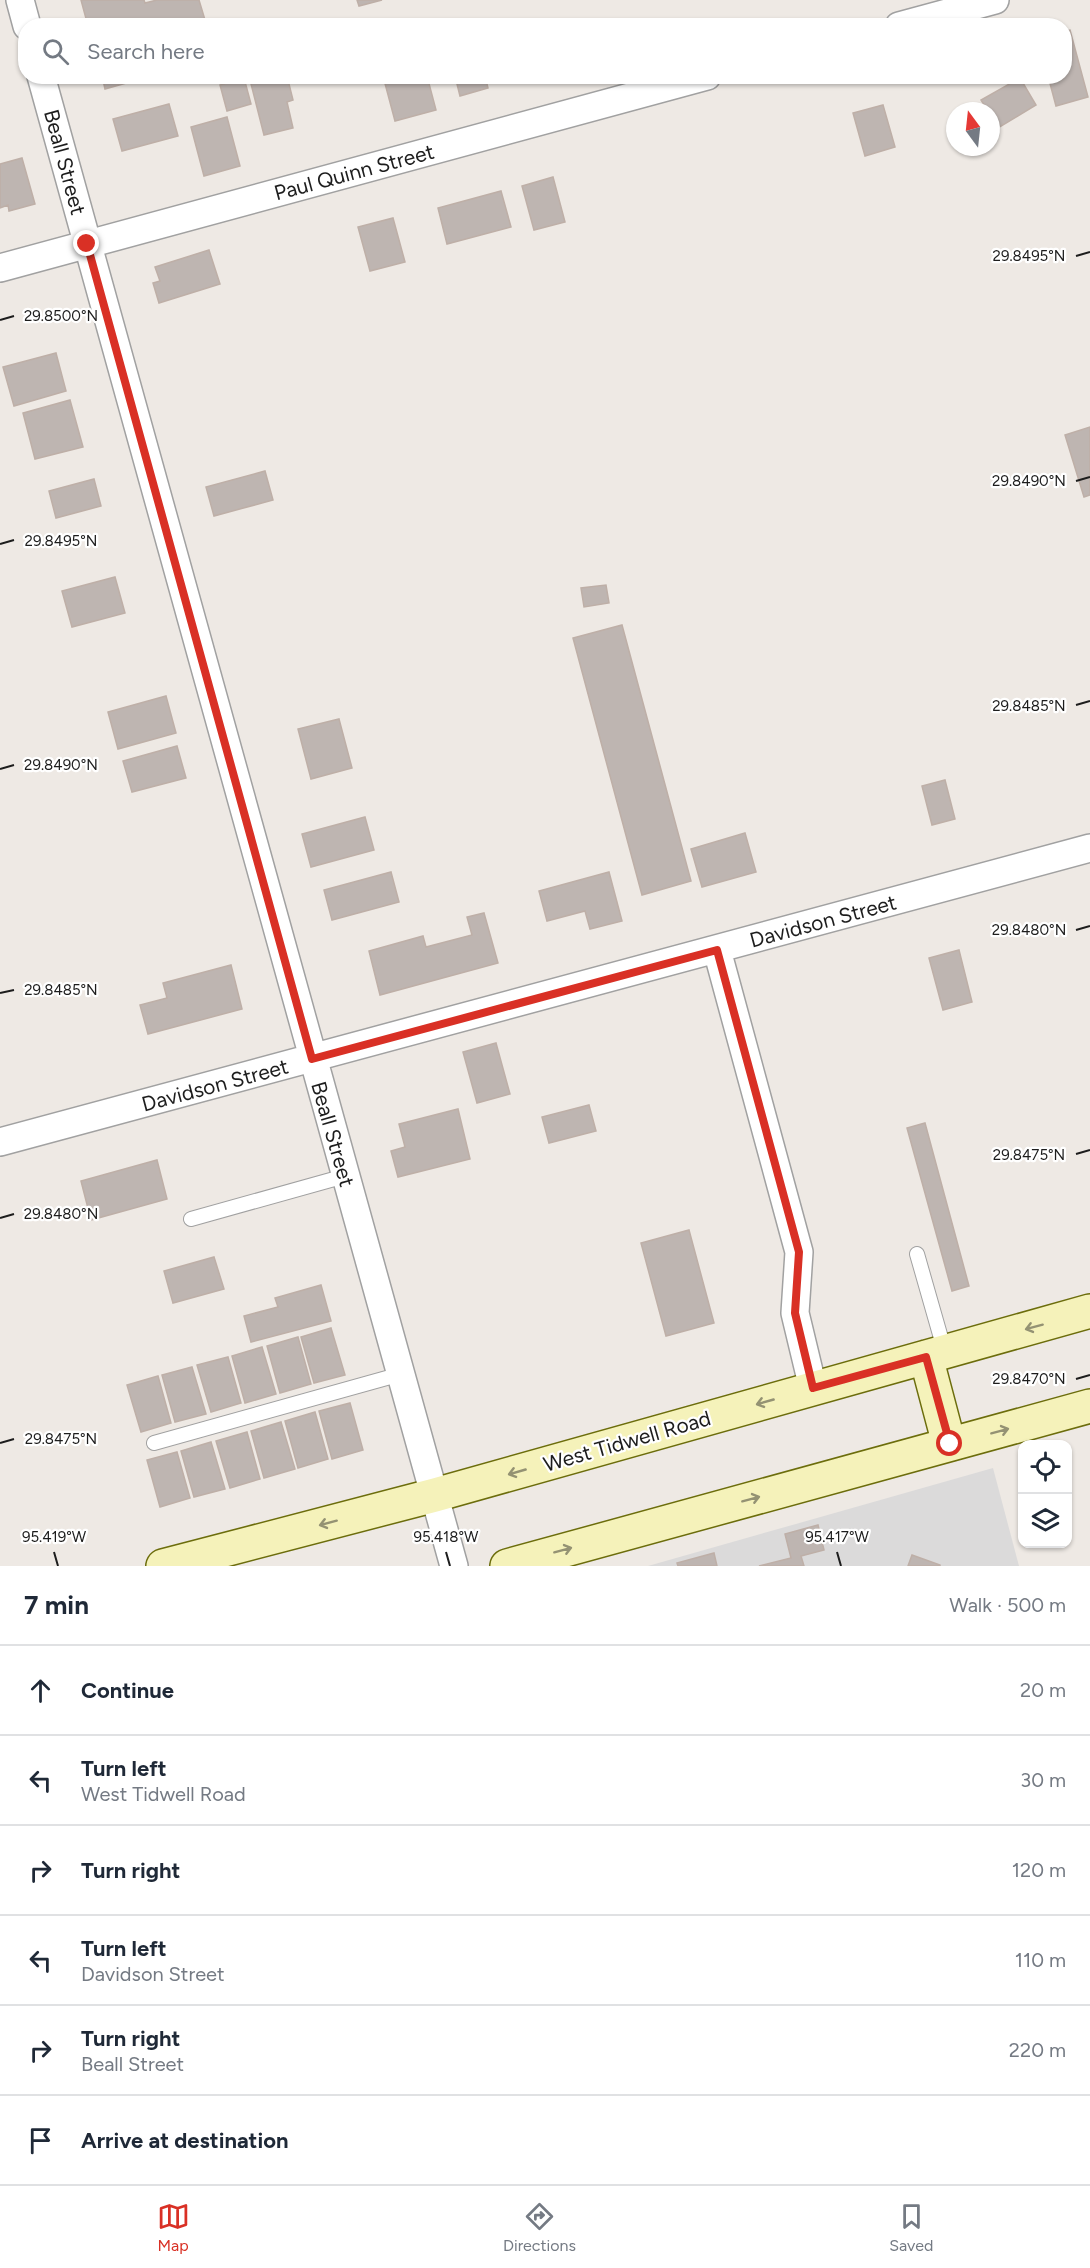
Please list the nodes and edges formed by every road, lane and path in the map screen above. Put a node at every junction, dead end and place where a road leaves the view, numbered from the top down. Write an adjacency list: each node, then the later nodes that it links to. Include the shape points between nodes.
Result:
1 (20, 0): 3 (street)
2 (995, 0): 4 (street)
3 (25, 18)
4 (929, 18)
5 (43, 84): 7 (street, Beall Street)
6 (677, 84): 7 (street, Paul Quinn Street)
7 (87, 244): 8 (street, Paul Quinn Street); 11 (street, Beall Street)
8 (0, 268)
9 (1090, 848): 10 (street, Davidson Street)
10 (717, 950): 11 (street, Davidson Street); 19 (street, via 799,1252 795,1313)
11 (312, 1059): 12 (street, Davidson Street); 13 (street, Beall Street)
12 (0, 1142)
13 (345, 1176): 14 (lane); 18 (street, Beall Street)
14 (191, 1219)
15 (917, 1254): 17 (lane)
16 (1090, 1311): 17 (main road, West Tidwell Road, one-way to 17)
17 (935, 1354): 19 (main road, West Tidwell Road); 22 (main road)
18 (401, 1374): 21 (lane); 23 (street, Beall Street)
19 (813, 1388): 23 (main road, West Tidwell Road, one-way to 23)
20 (1090, 1407): 22 (main road, one-way to 20)
21 (154, 1443)
22 (950, 1444): 26 (main road, one-way to 22)
23 (435, 1495): 24 (main road, West Tidwell Road, one-way to 24); 25 (street, Beall Street)
24 (163, 1566)
25 (454, 1566)
26 (507, 1566)

